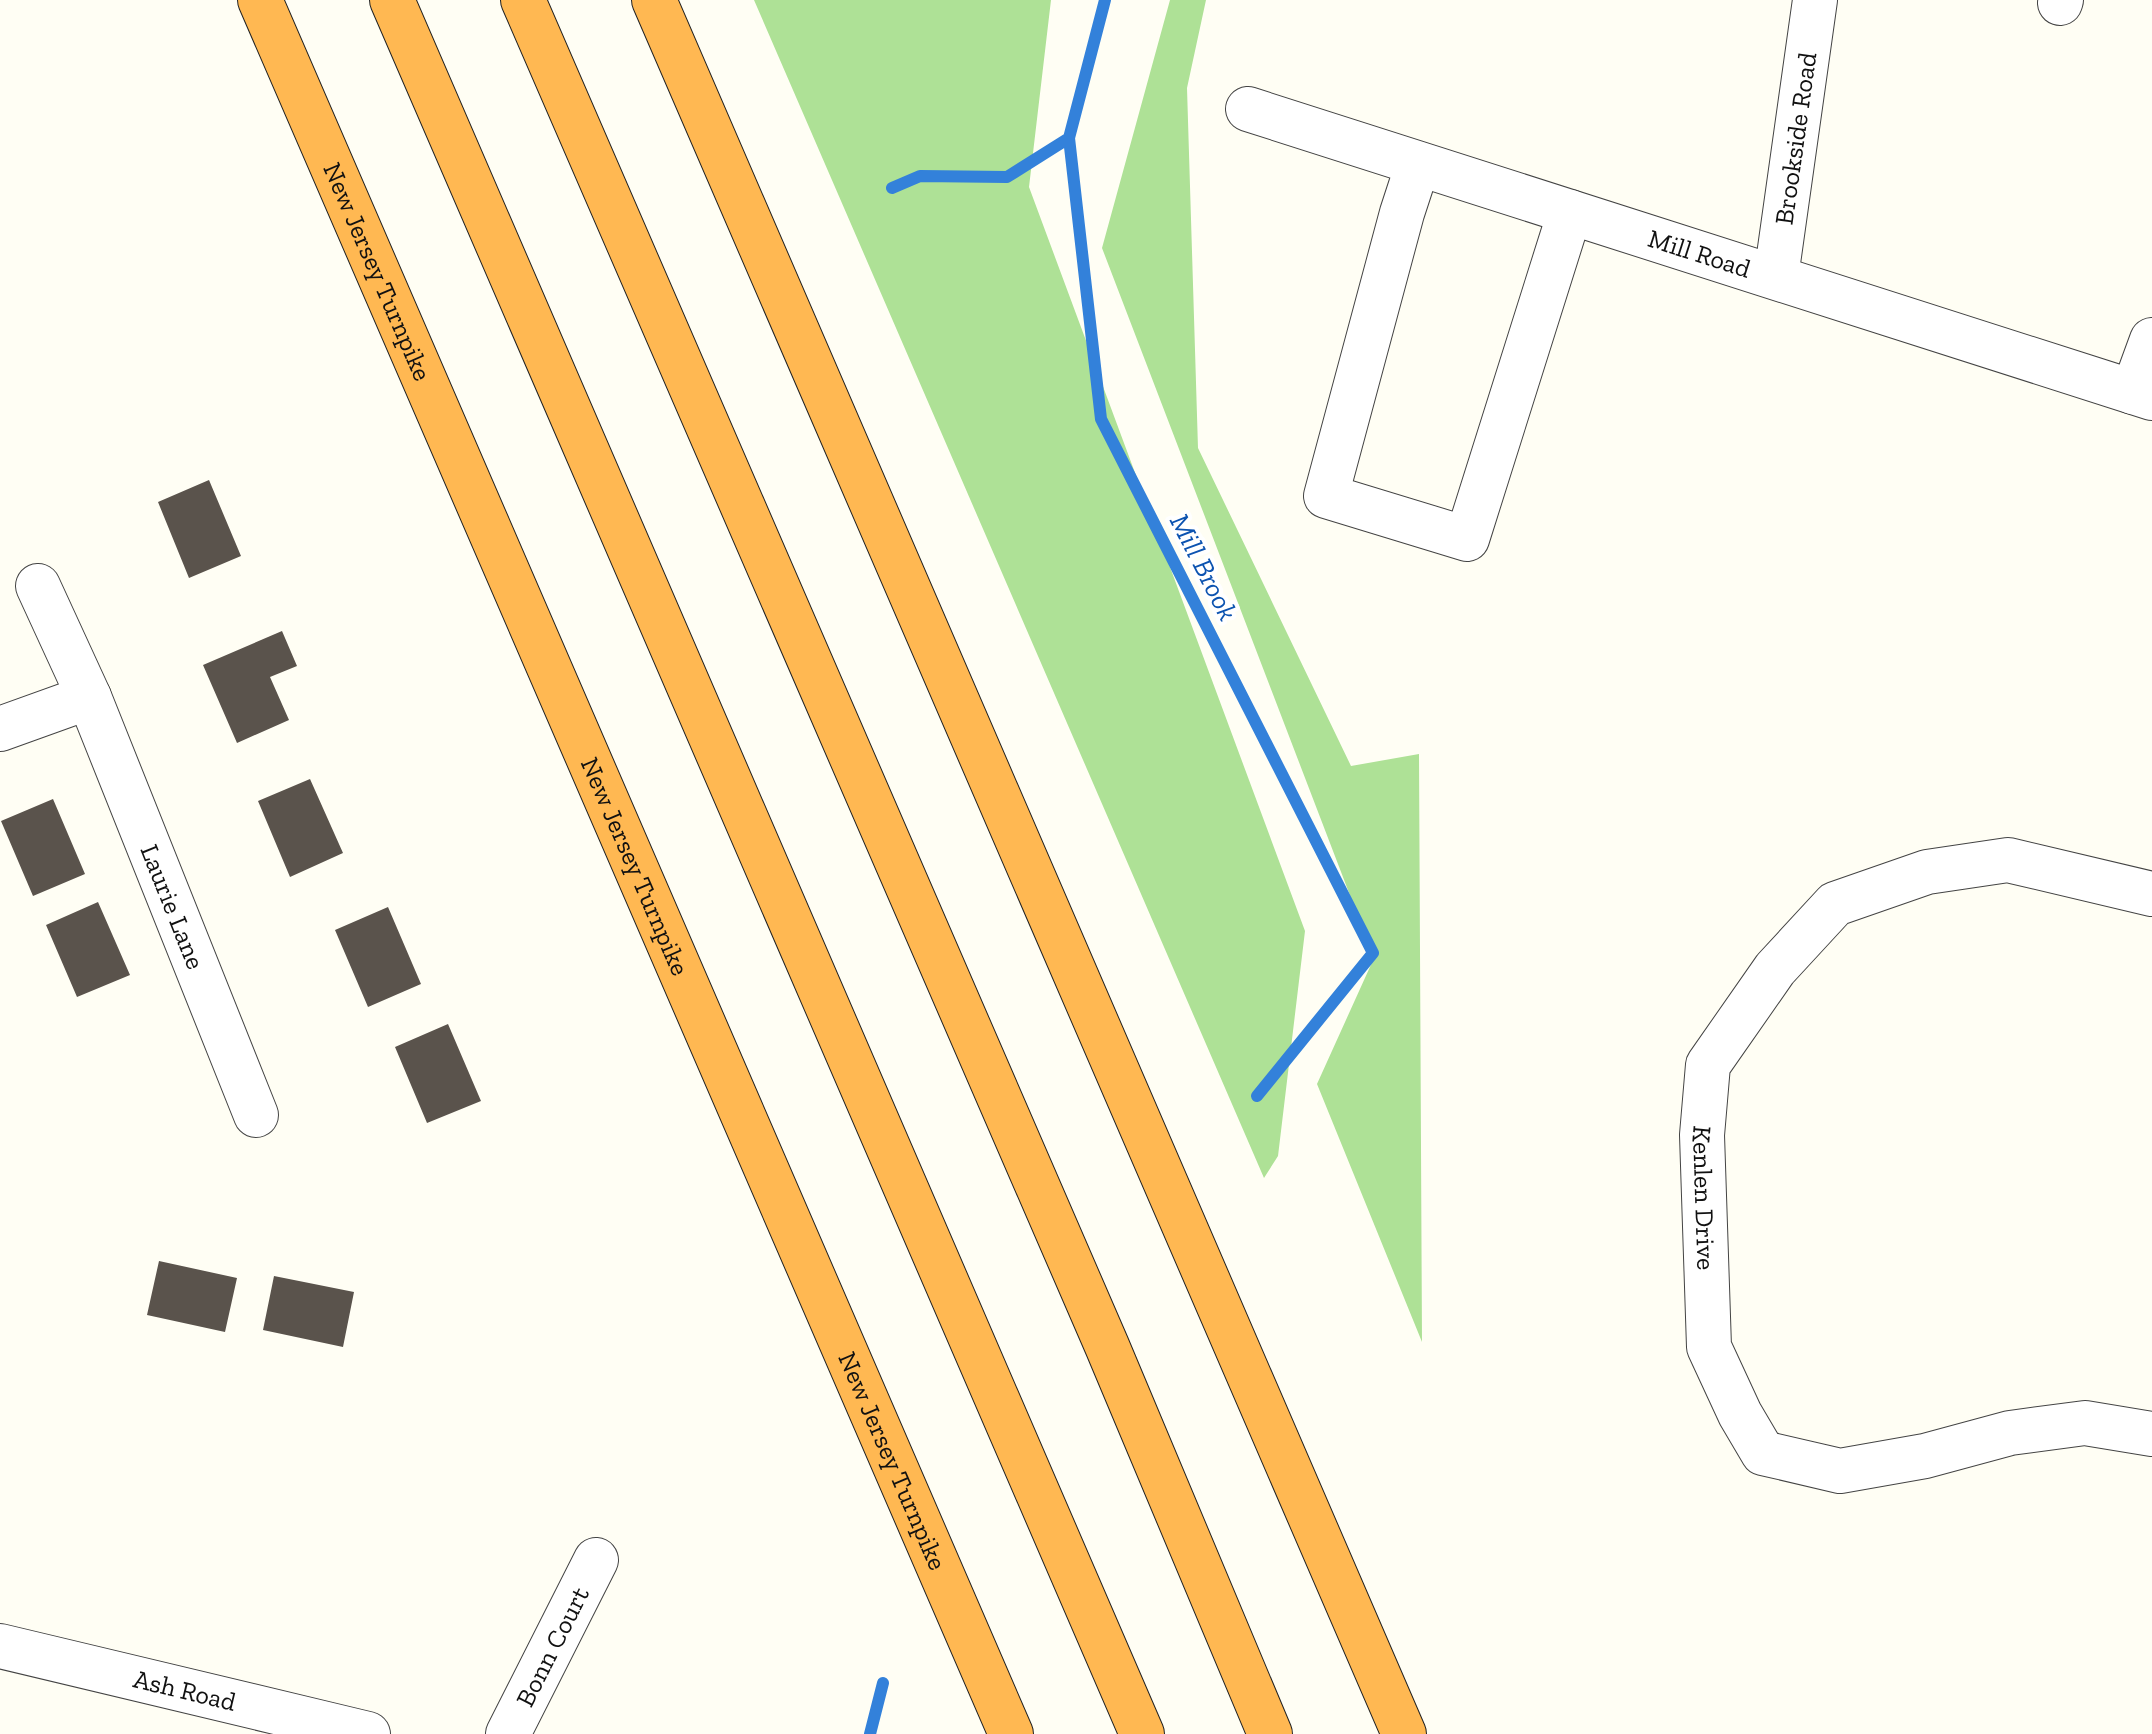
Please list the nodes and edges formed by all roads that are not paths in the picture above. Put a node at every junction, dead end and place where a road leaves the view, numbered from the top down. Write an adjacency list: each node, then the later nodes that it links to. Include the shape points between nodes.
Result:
1 (260, 0): 22 (highway, New Jersey Turnpike)
2 (392, 0): 23 (highway)
3 (523, 0): 24 (highway)
4 (654, 0): 25 (highway)
5 (1815, 0): 9 (street, Brookside Road)
6 (1248, 109): 7 (street, Mill Road)
7 (1418, 164): 8 (street, Mill Road); 8 (street, via 1326,496 1467,539)
8 (1570, 212): 9 (street, Mill Road)
9 (1776, 277): 11 (street, Mill Road)
10 (2152, 340): 11 (street)
11 (2143, 395)
12 (38, 586): 13 (street, Laurie Lane)
13 (89, 697): 14 (street); 16 (street, Laurie Lane)
14 (0, 729)
15 (2152, 894): 17 (street, Kenlen Drive, via 2008,860 1927,872 1835,904 1775,969 1708,1065 1702,1135 1709,1347 1763,1453 1840,1471 2010,1433 2085,1423)
16 (256, 1115)
17 (2152, 1434)
18 (596, 1560): 21 (street, Bonn Court)
19 (0, 1646): 20 (street, Ash Road)
20 (368, 1734)
21 (508, 1734)
22 (1011, 1734)
23 (1142, 1734)
24 (1270, 1734)
25 (1404, 1734)

